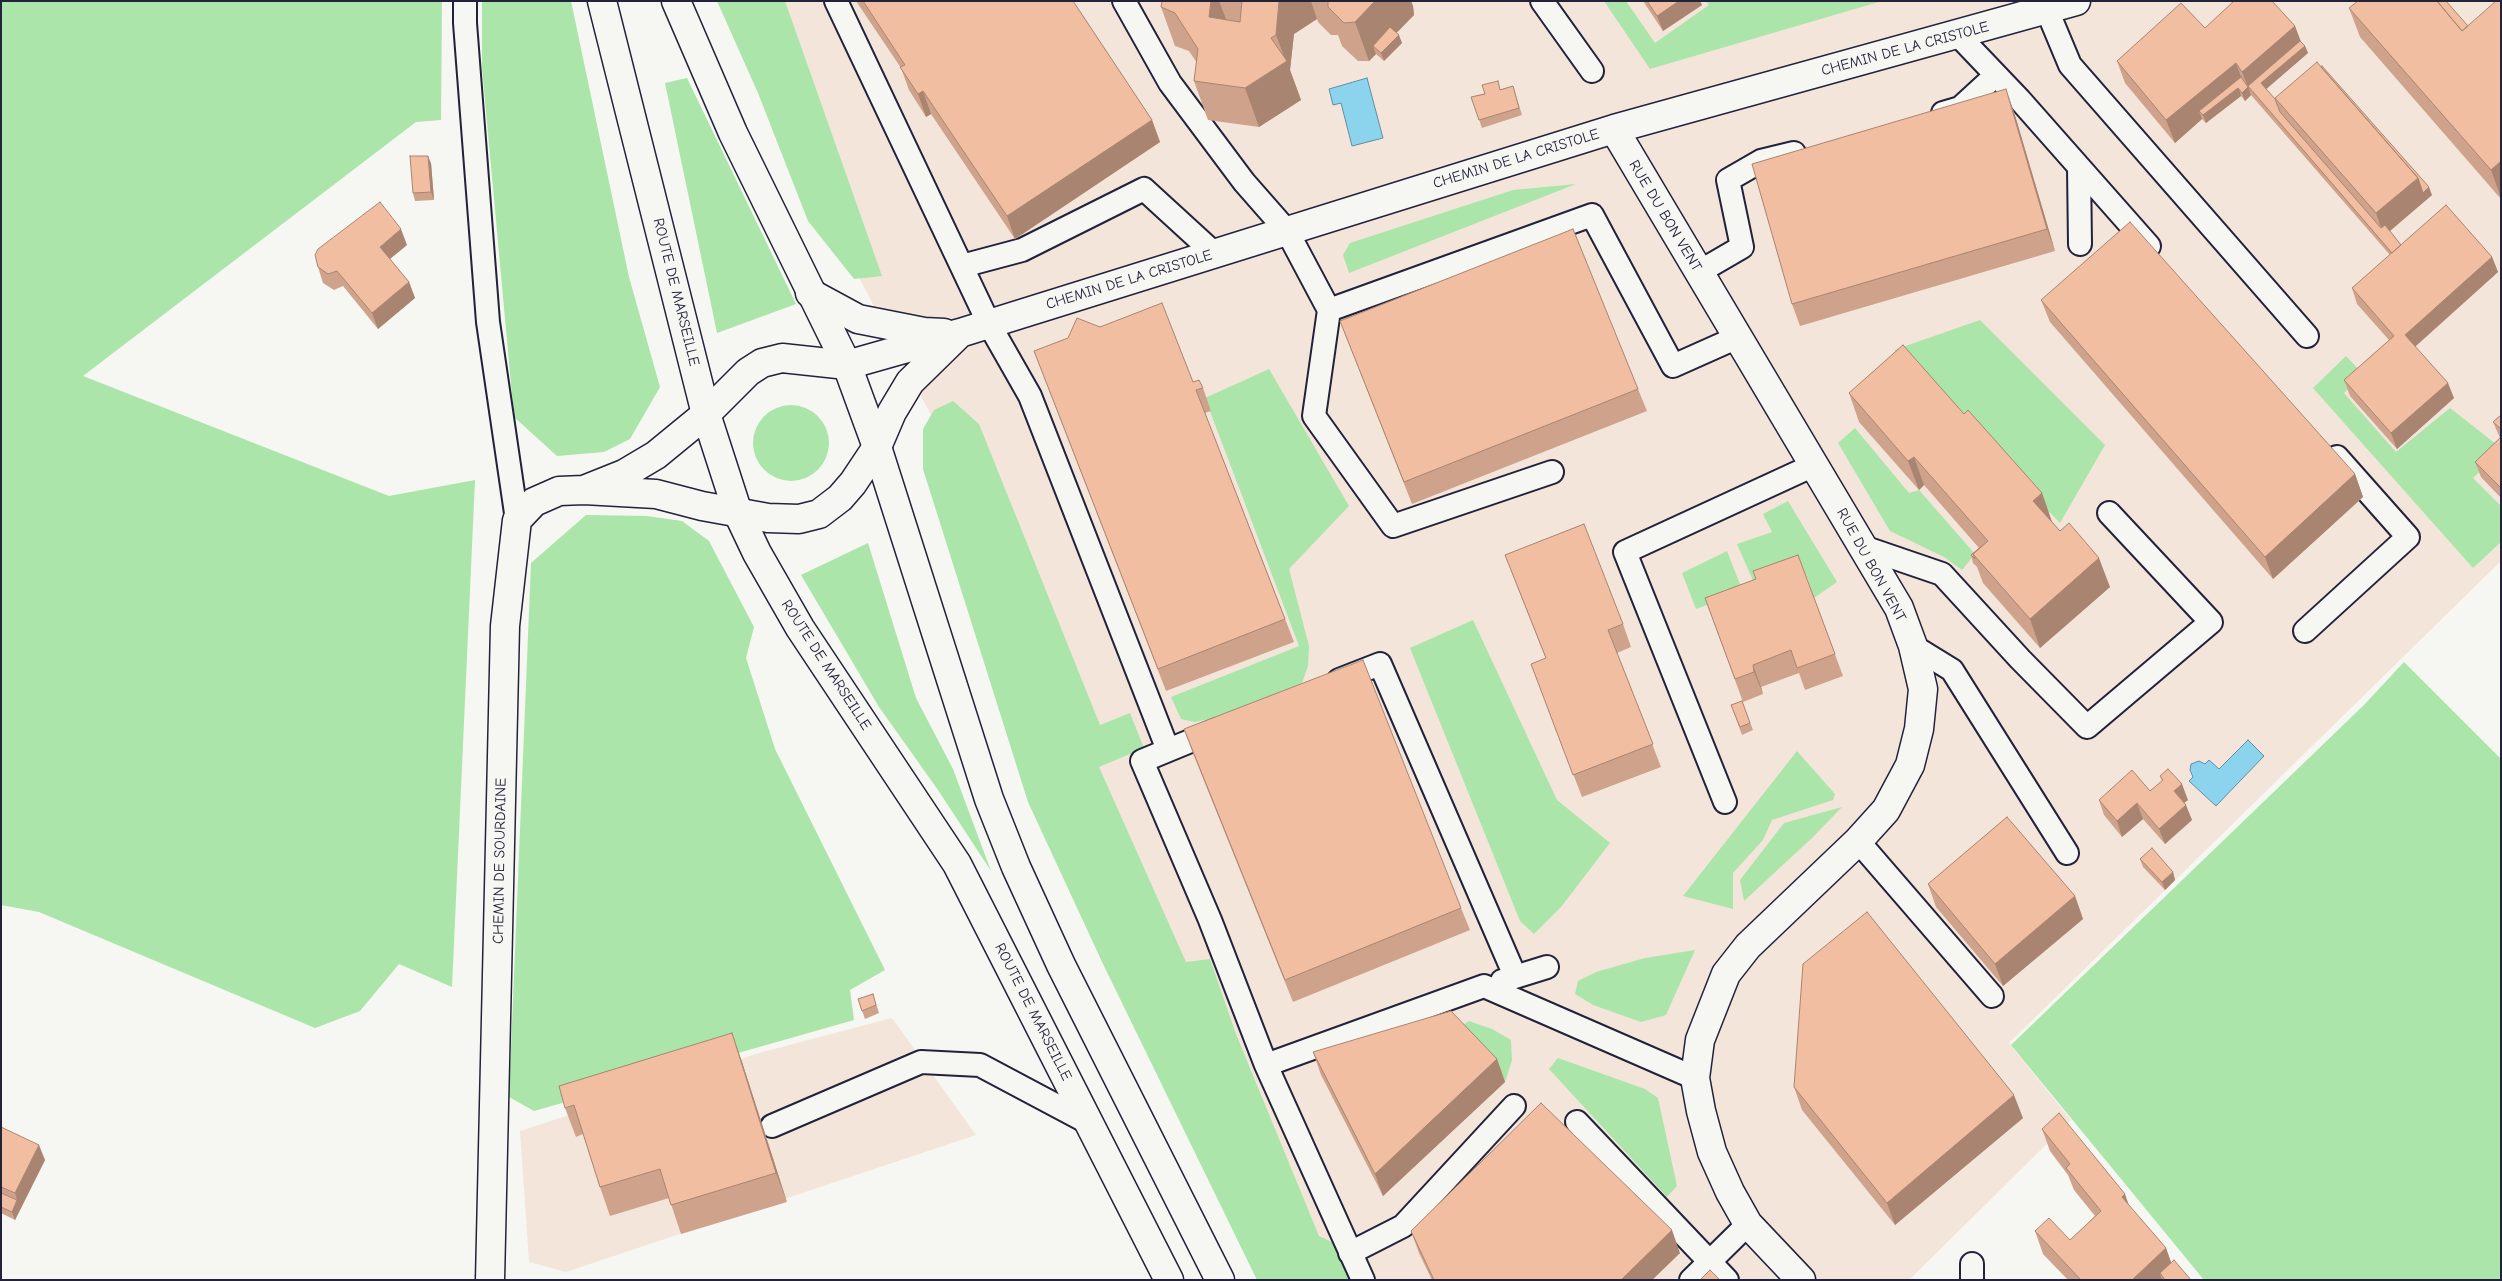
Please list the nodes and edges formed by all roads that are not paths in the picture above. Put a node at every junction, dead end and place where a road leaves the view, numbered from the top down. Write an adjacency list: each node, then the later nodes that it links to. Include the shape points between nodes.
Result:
1 (466, 1): 37 (lane, via 465,23 488,322)
2 (602, 1): 29 (street, ROUTE DE MARSEILLE)
3 (676, 1): 22 (street, via 733,133)
4 (836, 1): 20 (lane)
5 (1124, 1): 16 (lane, via 1170,83 1244,182)
6 (1542, 1): 10 (lane)
7 (2076, 1): 8 (street, CHEMIN DE LA CRISTOLE)
8 (2047, 10): 9 (street, CHEMIN DE LA CRISTOLE); 26 (lane, via 2070,65)
9 (1957, 34): 11 (lane); 13 (street, CHEMIN DE LA CRISTOLE)
10 (1592, 71)
11 (1996, 75): 12 (lane, via 1960,108); 15 (lane)
12 (1919, 119)
13 (1614, 129): 16 (street, CHEMIN DE LA CRISTOLE); 21 (street, RUE DU BON VENT)
14 (1817, 147): 21 (lane, via 1761,161 1728,180 1742,247)
15 (2079, 168): 17 (lane); 19 (lane)
16 (1287, 231): 18 (street, CHEMIN DE LA CRISTOLE); 23 (lane)
17 (2080, 244)
18 (1215, 254): 20 (lane, via 1144,189 1022,250); 24 (street, CHEMIN DE LA CRISTOLE)
19 (2165, 264)
20 (962, 266): 24 (lane)
21 (1699, 272): 27 (street, RUE DU BON VENT)
22 (810, 293): 25 (street, via 858,318 924,332); 28 (street)
23 (1329, 310): 27 (lane, via 1592,215 1673,366); 33 (lane, via 1314,416 1393,526)
24 (989, 324): 25 (street, CHEMIN DE LA CRISTOLE); 43 (lane, via 1030,396)
25 (960, 333): 28 (street, CHEMIN DE LA CRISTOLE); 31 (street, via 910,382)
26 (2307, 336)
27 (1738, 337): 32 (street, RUE DU BON VENT)
28 (847, 365): 29 (street, via 782,358 762,363); 31 (street)
29 (706, 414): 34 (street, via 656,455 624,474); 35 (street, ROUTE DE MARSEILLE)
30 (2323, 441): 39 (lane, via 2408,537)
31 (877, 447): 35 (street, via 853,483 819,514 799,519); 62 (street, via 990,799 1016,867 1061,965)
32 (1814, 465): 38 (street, RUE DU BON VENT); 44 (lane, via 1625,552)
33 (1552, 472)
34 (584, 490): 35 (street, via 656,494); 37 (street, via 559,491 534,502)
35 (738, 513): 55 (street, ROUTE DE MARSEILLE, via 756,553 800,628 957,864)
36 (2109, 513): 38 (lane, via 2212,622 2087,727 1942,574)
37 (517, 520): 60 (street, CHEMIN DE SOURDAINE, via 505,626)
38 (1863, 547): 40 (street, RUE DU BON VENT, via 1899,608)
39 (2305, 631)
40 (1913, 646): 45 (street, RUE DU BON VENT, via 1923,689 1920,730 1910,765 1886,810); 46 (lane, via 1952,670)
41 (1315, 690): 48 (lane, via 1380,664)
42 (1233, 724): 43 (lane)
43 (1168, 750): 51 (lane, via 1142,761 1210,920)
44 (1725, 802)
45 (1858, 841): 50 (lane); 52 (street, RUE DU BON VENT, via 1767,925 1726,974 1700,1040)
46 (2067, 853)
47 (1547, 967): 48 (lane)
48 (1515, 976): 49 (lane)
49 (1484, 986): 51 (lane); 52 (lane)
50 (1992, 996)
51 (1266, 1066): 58 (lane)
52 (1695, 1078): 57 (street, RUE DU BON VENT, via 1712,1152)
53 (1514, 1106): 58 (lane, via 1402,1226)
54 (1577, 1122): 59 (lane)
55 (1090, 1124): 56 (lane, via 980,1065 921,1062); 61 (street, ROUTE DE MARSEILLE)
56 (772, 1126)
57 (1748, 1224): 59 (lane); 66 (street, RUE DU BON VENT)
58 (1350, 1253): 63 (lane)
59 (1709, 1262): 64 (lane); 65 (lane)
60 (490, 1280)
61 (1169, 1280)
62 (1220, 1280)
63 (1362, 1280)
64 (1691, 1280)
65 (1727, 1280)
66 (1801, 1280)

